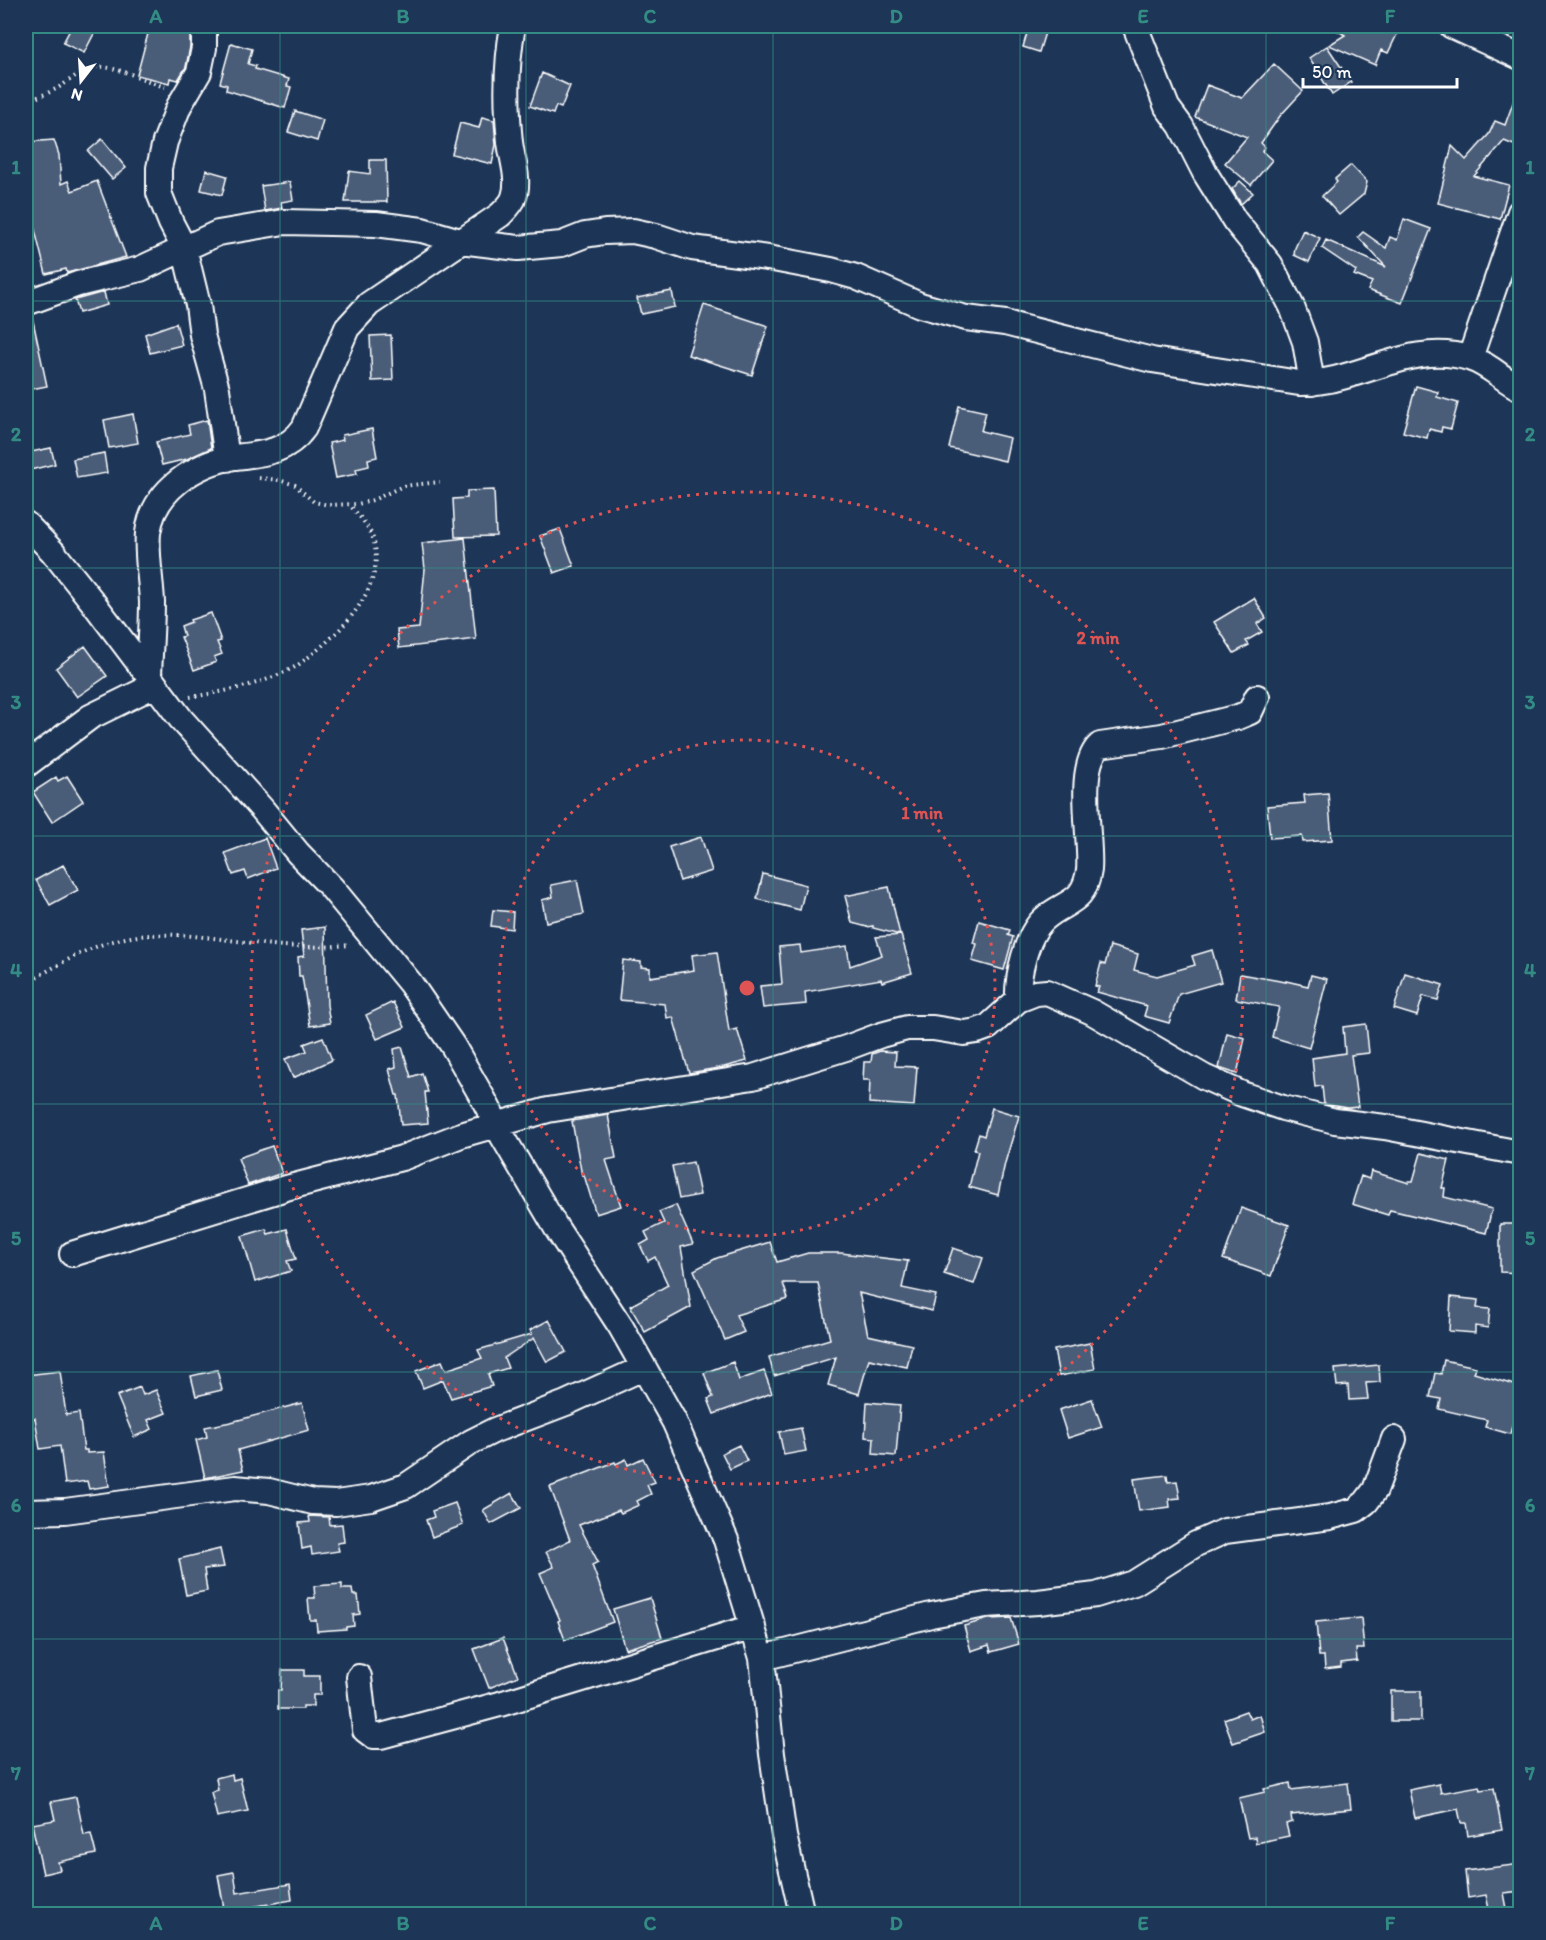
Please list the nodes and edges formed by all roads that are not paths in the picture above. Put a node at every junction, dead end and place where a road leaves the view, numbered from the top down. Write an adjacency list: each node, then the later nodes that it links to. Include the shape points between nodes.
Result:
1 (204, 26): 8 (street, via 199,72 179,106 159,168 159,193)
2 (513, 26): 7 (street, via 507,67 514,198 500,215)
3 (1135, 26): 11 (street, via 1167,107 1235,221 1270,264 1292,307 1305,342)
4 (1452, 26): 5 (street)
5 (1521, 57)
6 (1521, 213): 10 (street)
7 (460, 241): 8 (street, via 422,230 376,224 284,222 218,233); 11 (street, via 518,248 562,244 585,235 633,231 692,248 831,270 944,312 1005,323 1112,351 1186,366); 13 (street, via 369,304 347,328 297,438 266,453)
8 (184, 248): 9 (street, via 140,269 78,284); 13 (street, via 217,389)
9 (26, 303)
10 (1470, 358): 11 (street, via 1416,354 1342,378); 12 (street)
11 (1312, 383)
12 (1521, 388)
13 (227, 459): 15 (street, via 207,464 174,484 152,518 148,541)
14 (30, 534): 15 (street, via 53,552)
15 (156, 687): 17 (street, via 90,717); 19 (street, via 379,943 437,1020)
16 (1257, 697): 18 (street, via 1250,712 1238,717 1173,734 1100,745 1093,750 1086,784 1089,871 1081,894 1038,925 1020,975)
17 (26, 765)
18 (1018, 1000): 19 (street, via 988,1027 971,1033 907,1028 753,1077 548,1110); 20 (street, via 1047,992 1064,998 1224,1087 1283,1108 1335,1121)
19 (496, 1124): 21 (street, via 402,1158 286,1188); 22 (street)
20 (1521, 1153)
21 (72, 1254)
22 (643, 1368): 24 (street, via 566,1404 495,1430 406,1486 371,1498 313,1502 269,1491 235,1488 65,1511); 25 (street, via 674,1421 726,1540)
23 (1394, 1439): 26 (street, via 1375,1490 1356,1510 1225,1531 1196,1544 1134,1583 1096,1595 986,1605 930,1615)
24 (26, 1512)
25 (753, 1627): 26 (street); 27 (street, via 381,1736 365,1730)
26 (762, 1658): 28 (street, via 784,1836)
27 (359, 1677)
28 (802, 1914)

